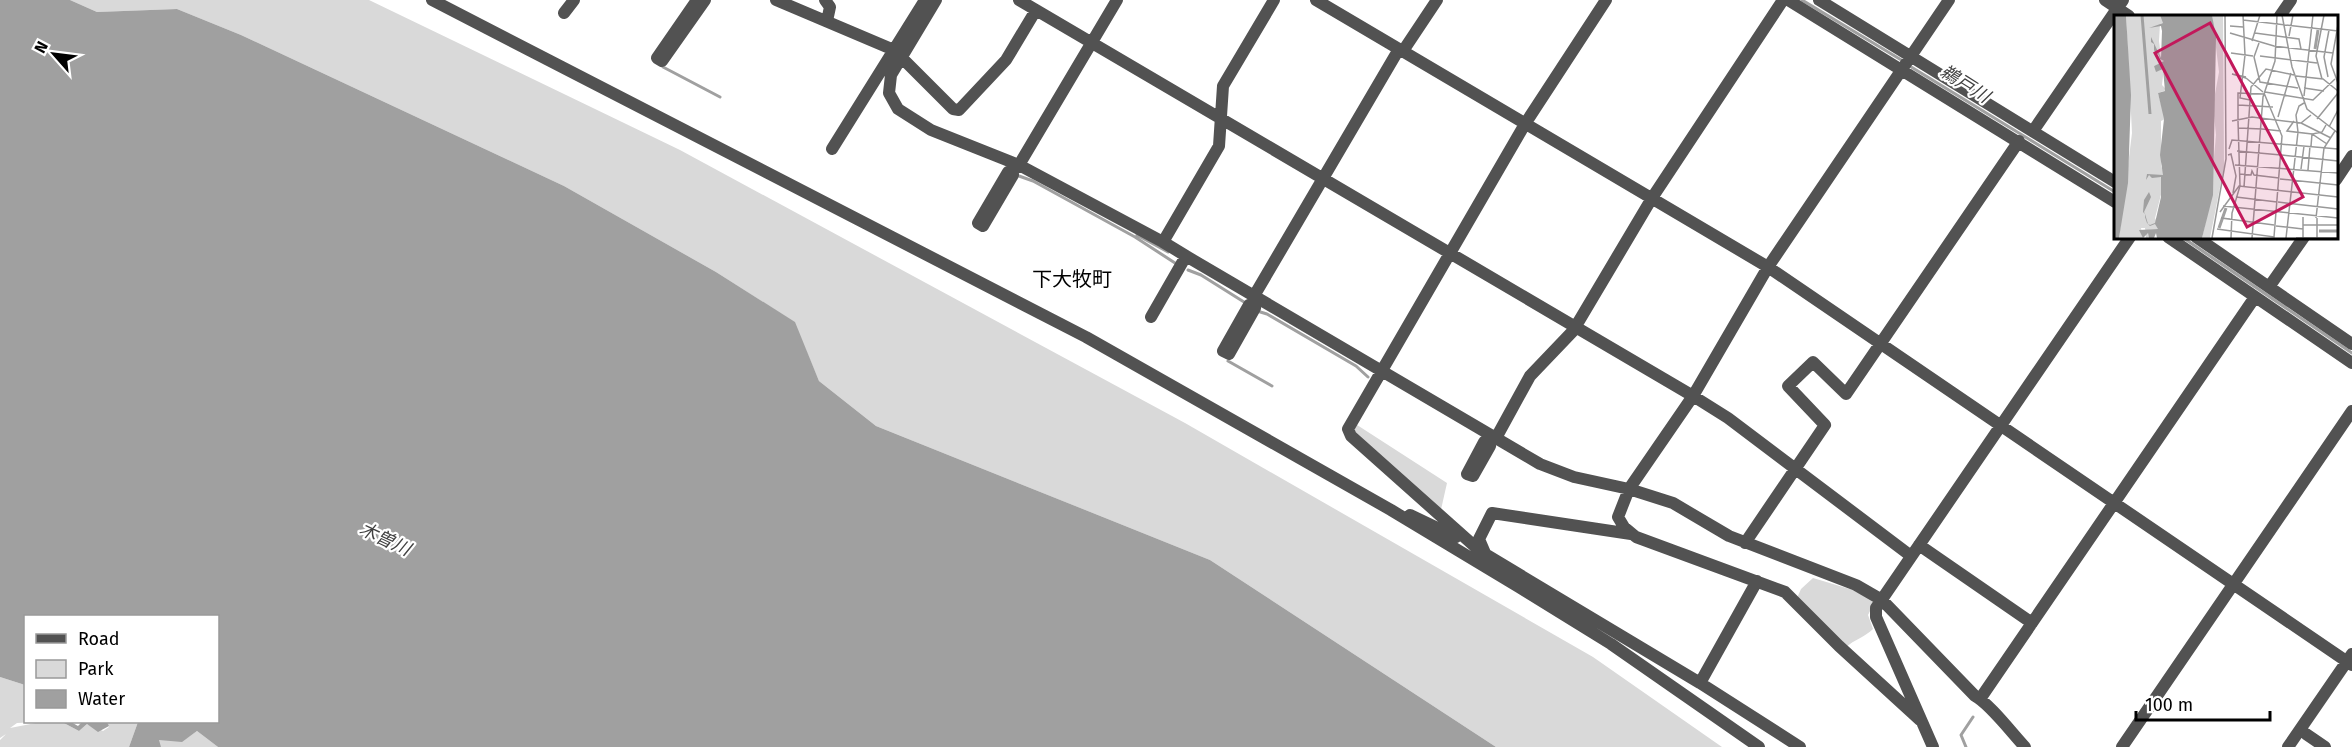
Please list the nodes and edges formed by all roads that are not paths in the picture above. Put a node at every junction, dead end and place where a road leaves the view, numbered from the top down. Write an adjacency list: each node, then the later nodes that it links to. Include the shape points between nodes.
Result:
1 (432, 0): 72 (street, via 1086,337)
2 (574, 0): 24 (street)
3 (697, 0): 4 (street, via 657,58 662,61)
4 (705, 0)
5 (776, 0): 27 (street)
6 (825, 0): 27 (street, via 830,7)
7 (925, 0): 30 (street)
8 (936, 0): 30 (street)
9 (1019, 0): 23 (street)
10 (1109, 0): 28 (street)
11 (1118, 0): 28 (street)
12 (1274, 0): 32 (street, via 1223,86)
13 (1316, 0): 29 (street)
14 (1437, 0): 29 (street)
15 (1606, 0): 33 (street)
16 (1775, 0): 43 (street)
17 (1783, 0): 43 (street)
18 (1788, 0): 31 (street)
19 (1819, 0): 31 (street)
20 (1949, 0): 31 (street)
21 (2291, 0): 26 (street)
22 (2114, 3): 25 (street); 34 (street)
23 (1036, 10): 28 (street); 30 (street, via 1006,60 958,110)
24 (564, 13)
25 (2128, 15)
26 (2281, 15)
27 (827, 21): 30 (street)
28 (1089, 41): 32 (street); 38 (street)
29 (1402, 51): 33 (street); 41 (street)
30 (897, 54): 36 (street); 38 (street, via 889,93 898,109 931,130)
31 (1906, 63): 34 (street); 35 (street); 53 (street)
32 (1221, 119): 41 (street); 50 (street, via 1219,146)
33 (1525, 124): 43 (street); 51 (street)
34 (2030, 129): 40 (street)
35 (2023, 143): 44 (street); 60 (street)
36 (831, 149)
37 (2348, 164): 39 (street); 42 (street)
38 (1016, 166): 50 (street)
39 (2337, 179)
40 (2114, 181)
41 (1327, 182): 51 (street); 56 (street)
42 (2337, 189)
43 (1649, 196): 53 (street); 58 (street)
44 (2114, 201)
45 (2129, 238): 66 (street)
46 (2169, 238): 55 (street)
47 (2197, 238): 54 (street)
48 (2295, 238): 54 (street)
49 (2303, 238): 54 (street)
50 (1162, 242): 52 (street)
51 (1449, 254): 58 (street); 62 (street)
52 (1186, 256): 56 (street); 57 (street)
53 (1768, 267): 60 (street); 63 (street)
54 (2267, 286): 59 (street)
55 (2258, 299): 61 (street); 71 (street)
56 (1256, 300): 62 (street)
57 (1151, 317)
58 (1572, 326): 63 (street); 68 (street, via 1530,376)
59 (2352, 344)
60 (1885, 345): 64 (street); 66 (street); 69 (street, via 1846,394 1813,362 1788,386 1825,425)
61 (2352, 363)
62 (1381, 370): 68 (street); 76 (street, via 1350,422 1351,436)
63 (1693, 396): 69 (street); 70 (street)
64 (1852, 398)
65 (2352, 411): 78 (street)
66 (2002, 425): 71 (street); 75 (street)
67 (1833, 427): 69 (street)
68 (1491, 438): 70 (street, via 1560,473)
69 (1798, 471): 74 (street); 75 (street)
70 (1629, 489): 73 (street, via 1618,517); 74 (street, via 1673,503 1713,529)
71 (2117, 504): 78 (street); 80 (street); 83 (street)
72 (1391, 510): 76 (street, via 1412,515); 86 (street, via 1611,644)
73 (1631, 534): 76 (street, via 1492,513 1479,538); 77 (street)
74 (1749, 544): 79 (street, via 1856,585)
75 (1915, 550): 79 (street); 80 (street)
76 (1483, 554): 82 (street)
77 (1757, 581): 82 (street); 84 (street, via 1785,592)
78 (2234, 584): 81 (street); 90 (street)
79 (1882, 600): 83 (street); 84 (street, via 1876,618)
80 (2032, 623): 83 (street)
81 (2351, 662): 85 (street); 91 (street)
82 (1700, 683): 87 (street)
83 (1983, 700): 89 (street)
84 (1920, 720): 88 (street)
85 (2306, 734): 92 (street); 93 (street)
86 (1759, 747)
87 (1800, 747)
88 (1933, 747)
89 (2025, 747)
90 (2122, 747)
91 (2288, 747)
92 (2296, 747)
93 (2325, 747)

